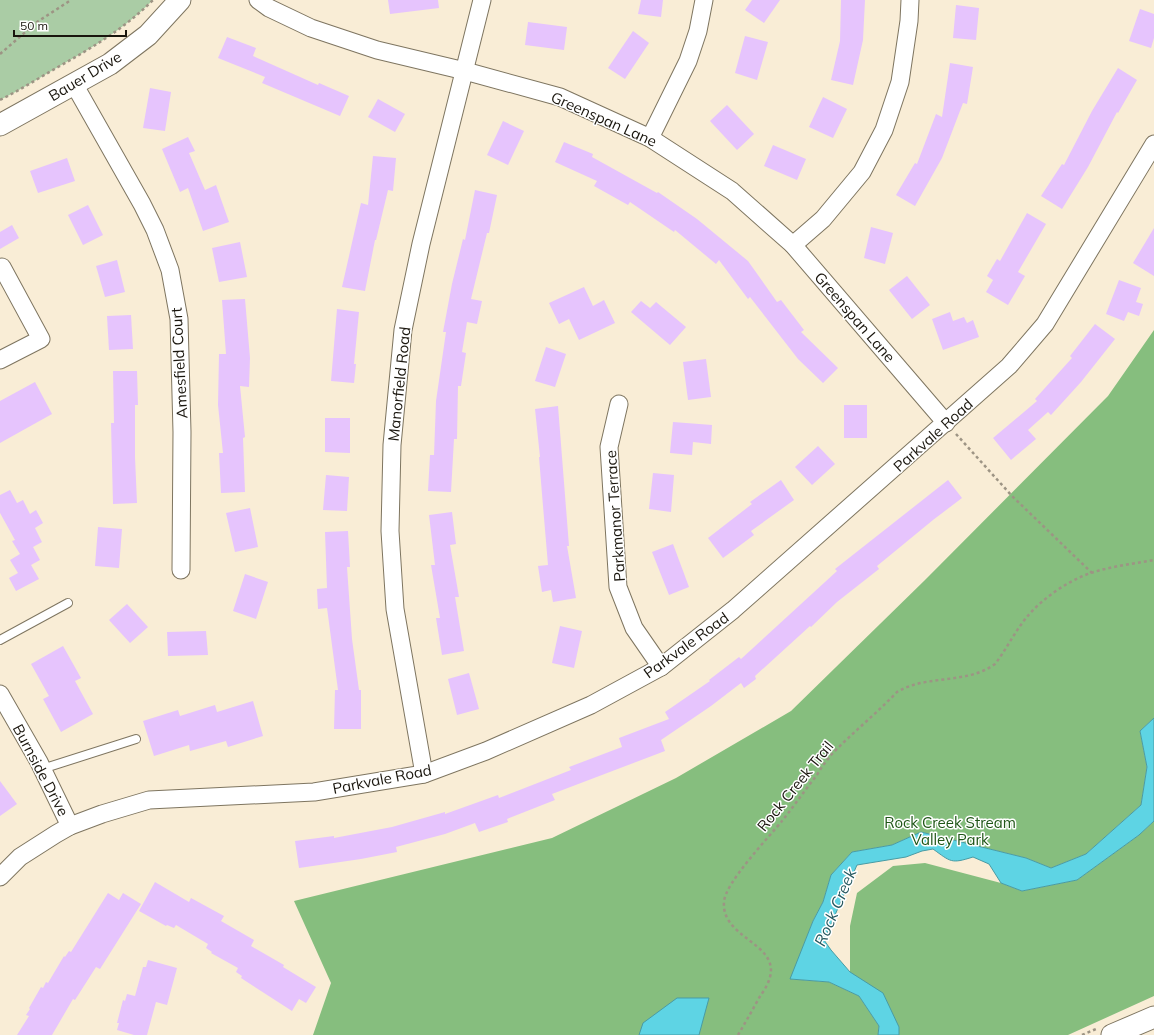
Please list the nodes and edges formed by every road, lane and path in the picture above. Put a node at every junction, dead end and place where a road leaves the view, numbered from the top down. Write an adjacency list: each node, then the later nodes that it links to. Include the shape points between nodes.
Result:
1 (71, 0): 8 (path, via 37,22)
2 (152, 0): 11 (path, via 108,37)
3 (180, 0): 10 (street, Bauer Drive, via 148,35 110,64)
4 (258, 0): 9 (street, Greenspan Lane, via 311,28 377,50)
5 (482, 0): 9 (street, Manorfield Road)
6 (704, 0): 13 (street, via 698,31 688,61)
7 (910, 0): 15 (street, via 900,82 884,130 862,172 823,219)
8 (0, 54)
9 (465, 71): 13 (street, Greenspan Lane, via 560,97); 29 (street, Manorfield Road, via 421,244 403,330 392,445 390,531 395,609)
10 (74, 84): 12 (street, Bauer Drive); 21 (street, Amesfield Court, via 142,204 170,270 179,320 182,432)
11 (0, 100)
12 (0, 125)
13 (650, 138): 15 (street, Greenspan Lane, via 732,192)
14 (1154, 144): 19 (street, Parkvale Road, via 1045,324 1009,366)
15 (793, 245): 19 (street, Greenspan Lane)
16 (2, 267): 17 (street, via 41,340)
17 (0, 360)
18 (619, 404): 25 (street, Parkmanor Terrace, via 609,447 618,587 634,628)
19 (946, 423): 22 (path, via 1012,496); 25 (street, Parkvale Road, via 734,610)
20 (1154, 560): 22 (path, Rock Creek Trail)
21 (181, 570)
22 (1092, 572): 33 (path, Rock Creek Trail, via 1059,590 1037,607 1026,618 995,664 988,669 967,676 918,683 897,692 830,756 747,863 726,893 725,913 734,928 763,951 771,968 771,976)
23 (68, 603): 24 (lane)
24 (0, 640)
25 (661, 667): 29 (street, Parkvale Road, via 591,705 486,751)
26 (0, 694): 28 (street, Burnside Drive)
27 (136, 739): 28 (lane)
28 (42, 769): 30 (street, Burnside Drive)
29 (424, 774): 30 (street, Parkvale Road, via 314,792 149,800)
30 (70, 826): 31 (street, Parkvale Road, via 20,857)
31 (0, 877)
32 (1154, 1017): 34 (street)
33 (738, 1035)
34 (1112, 1035)

